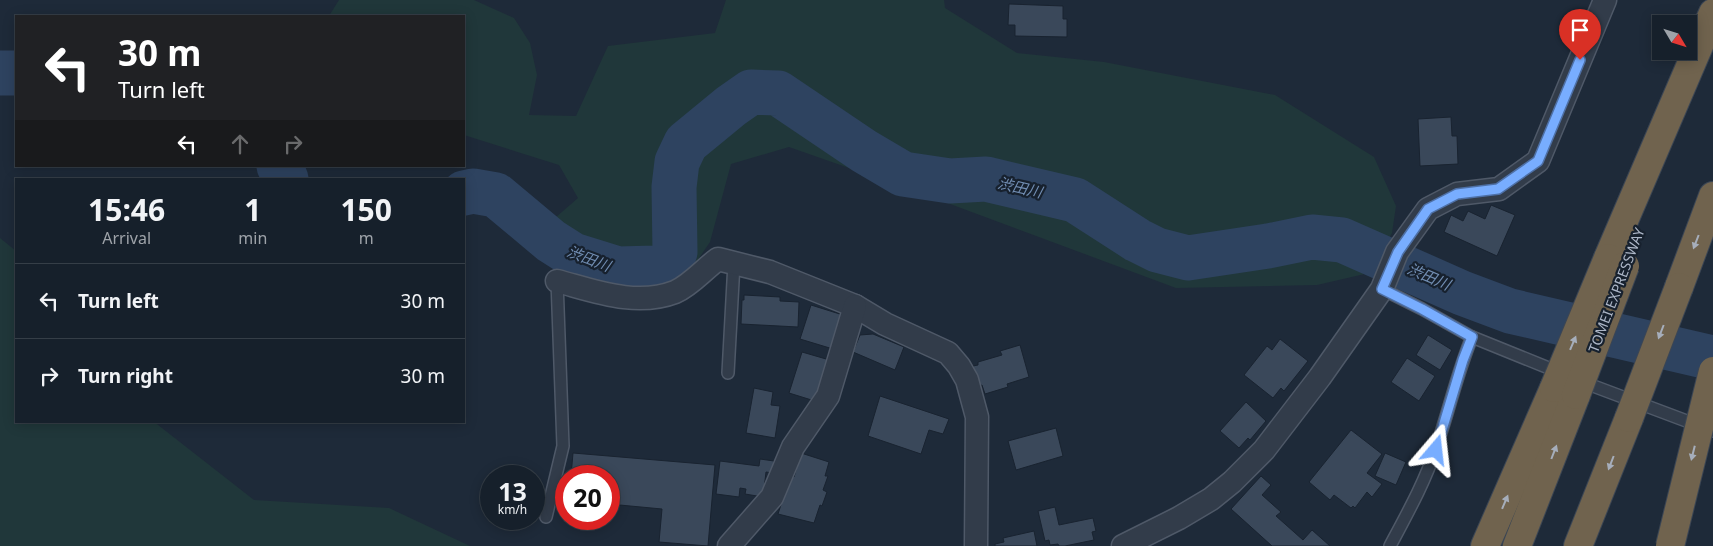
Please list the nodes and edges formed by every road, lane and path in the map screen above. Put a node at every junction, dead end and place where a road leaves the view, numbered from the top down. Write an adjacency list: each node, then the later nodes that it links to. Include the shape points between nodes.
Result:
1 (1605, 0): 8 (street, via 1538,161 1498,189 1457,194 1428,209 1403,242)
2 (1713, 13): 5 (highway)
3 (1713, 33): 5 (highway, TOMEI EXPRESSWAY)
4 (1713, 196): 22 (highway, one-way to 22, bridge)
5 (1617, 262): 13 (highway, TOMEI EXPRESSWAY, one-way to 5, bridge)
6 (734, 263): 7 (street, via 718,258 675,292 651,297 620,298); 9 (street, via 770,272); 12 (lane)
7 (557, 281): 15 (lane, via 563,446)
8 (1383, 284): 10 (lane); 18 (street, via 1320,377 1264,450 1211,499)
9 (855, 306): 16 (street, via 828,396 793,447 772,497); 17 (street, via 885,324 948,353 967,380 977,417)
10 (1472, 337): 14 (lane); 19 (lane, via 1436,450)
11 (1713, 372): 23 (highway, one-way to 23, bridge)
12 (728, 373)
13 (1565, 391): 20 (highway, one-way to 13); 21 (highway, TOMEI EXPRESSWAY, one-way to 13)
14 (1713, 431)
15 (546, 518)
16 (729, 546)
17 (976, 546)
18 (1123, 546)
19 (1390, 546)
20 (1485, 546)
21 (1517, 546)
22 (1578, 546)
23 (1670, 546)

